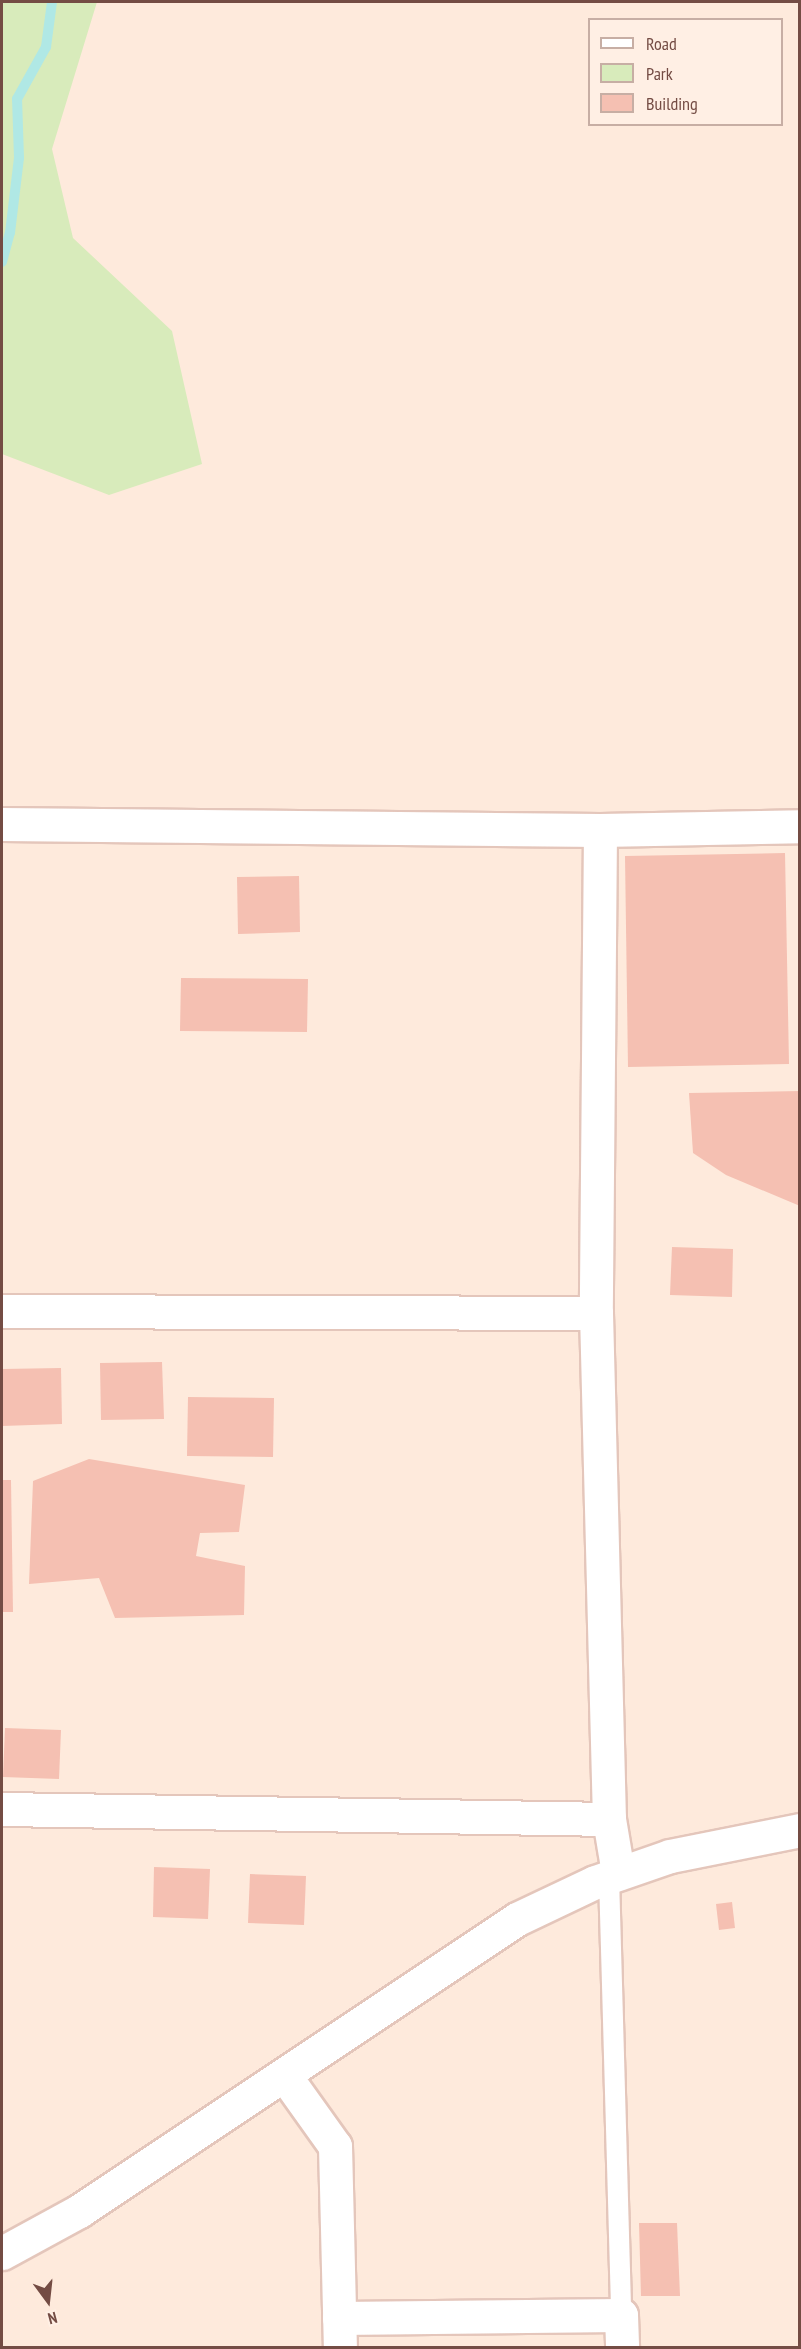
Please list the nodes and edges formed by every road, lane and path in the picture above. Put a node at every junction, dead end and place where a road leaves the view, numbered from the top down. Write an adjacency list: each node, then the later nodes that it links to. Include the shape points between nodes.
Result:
1 (2, 824): 3 (street)
2 (800, 826): 3 (street)
3 (600, 830): 5 (street)
4 (2, 1311): 5 (street)
5 (596, 1312): 7 (street)
6 (2, 1809): 7 (street)
7 (609, 1819): 9 (street)
8 (800, 1830): 9 (street, via 701,1848)
9 (613, 1875): 10 (street, via 493,1933); 12 (lane)
10 (285, 2076): 11 (street, via 79,2211); 13 (street, via 335,2146)
11 (2, 2253)
12 (621, 2315): 13 (street); 14 (street)
13 (339, 2333)
14 (622, 2348)

